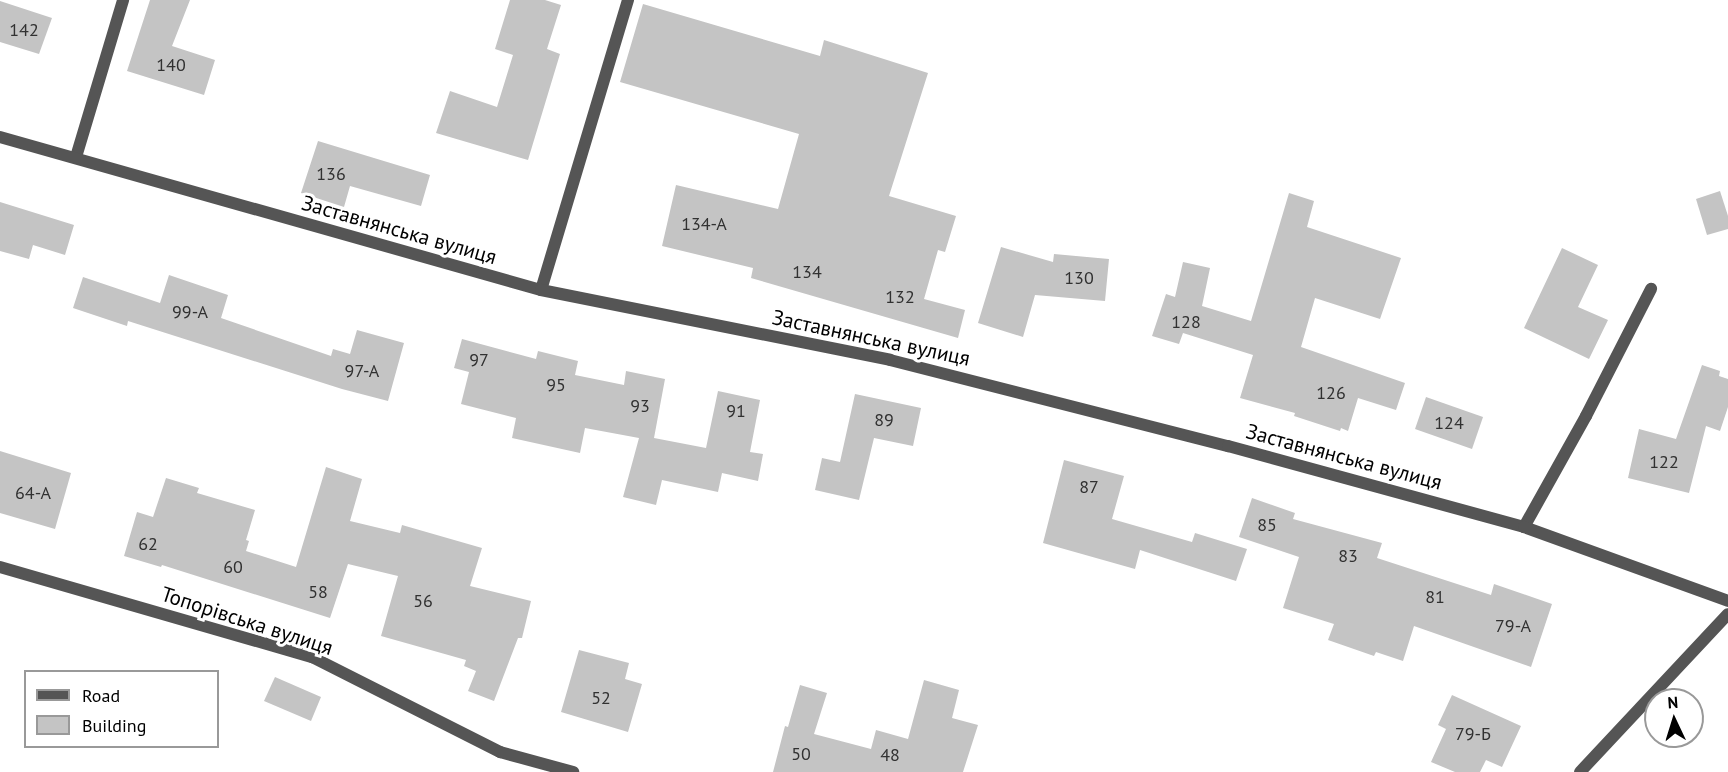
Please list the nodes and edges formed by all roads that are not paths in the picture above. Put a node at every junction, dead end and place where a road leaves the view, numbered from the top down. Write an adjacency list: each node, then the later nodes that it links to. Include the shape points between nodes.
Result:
1 (123, 0): 4 (street)
2 (628, 0): 5 (street)
3 (0, 137): 4 (street, Заставнянська вулиця)
4 (76, 158): 5 (street, Заставнянська вулиця)
5 (541, 290): 7 (street, Заставнянська вулиця, via 890,360)
6 (1651, 290): 7 (street)
7 (1524, 527): 9 (street, Заставнянська вулиця)
8 (0, 567): 11 (street, Топорівська вулиця, via 312,657 500,752)
9 (1728, 601)
10 (1728, 614): 12 (street)
11 (573, 772)
12 (1580, 772)

